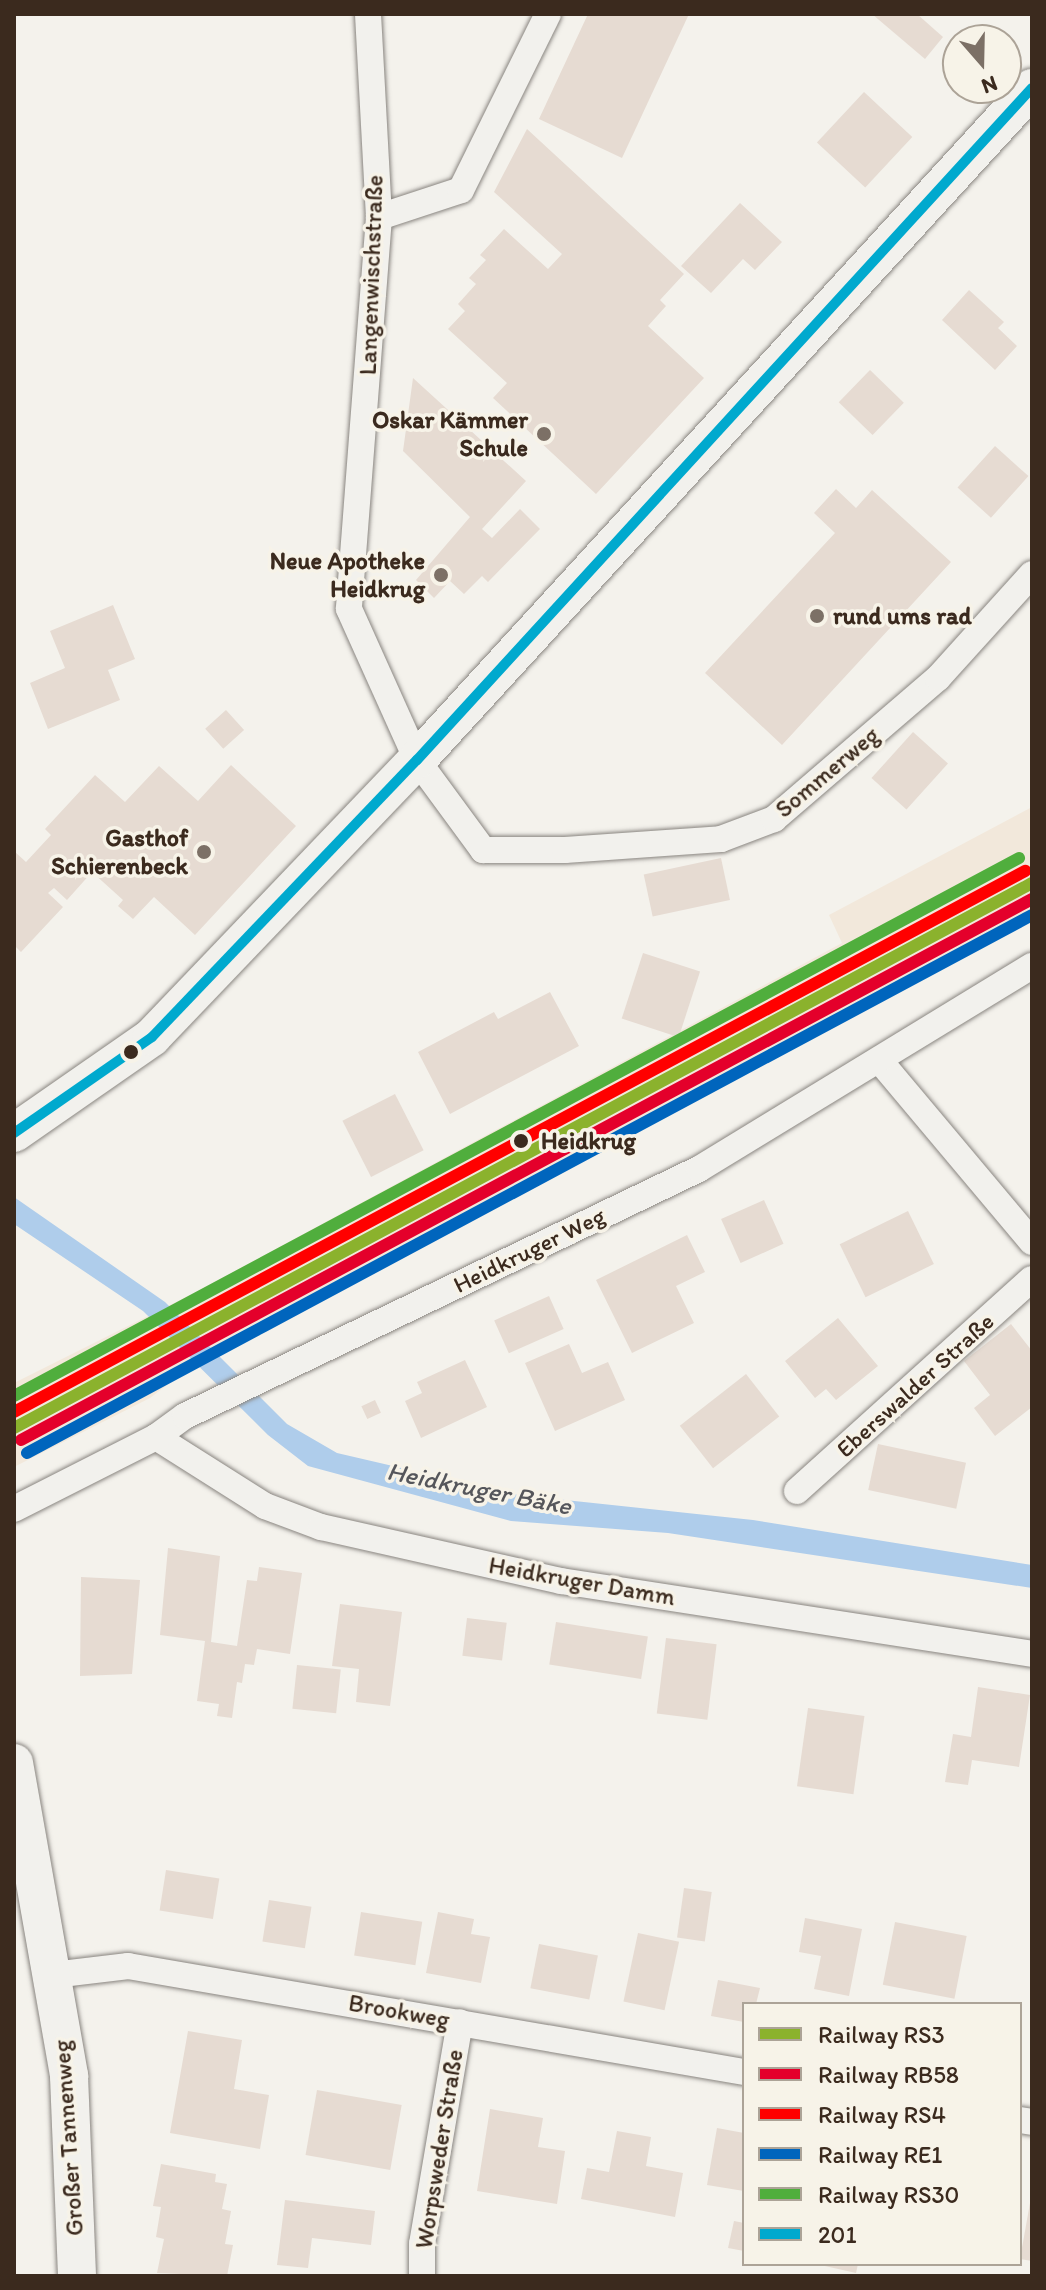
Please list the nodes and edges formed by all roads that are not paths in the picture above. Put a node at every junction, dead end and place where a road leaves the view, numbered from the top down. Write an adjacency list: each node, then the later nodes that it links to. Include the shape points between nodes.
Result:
1 (368, 14): 4 (street, Langenwischstraße)
2 (548, 14): 4 (street, via 461,190)
3 (1032, 88): 6 (main road)
4 (379, 217): 6 (street, Langenwischstraße, via 349,609)
5 (1032, 574): 6 (street, Sommerweg, via 938,678 786,809 774,819 721,839 483,850)
6 (417, 760): 9 (main road, via 152,1037)
7 (1032, 966): 8 (street, Heidkruger Weg)
8 (880, 1061): 10 (street); 12 (street, Heidkruger Weg, via 699,1169 185,1416)
9 (14, 1133)
10 (1031, 1235)
11 (1032, 1279): 13 (street, Eberswalder Straße)
12 (156, 1437): 14 (street, Heidkruger Weg); 15 (street, Heidkruger Damm, via 265,1506 321,1527 561,1581)
13 (797, 1491)
14 (14, 1509)
15 (1032, 1654)
16 (14, 1763): 17 (main road, Großer Tannenweg)
17 (53, 1975): 18 (street, Brookweg, via 128,1966); 20 (main road, Großer Tannenweg, via 69,2076)
18 (460, 2022): 19 (street, Brookweg); 21 (street, Worpsweder Straße, via 422,2244)
19 (742, 2072)
20 (77, 2276)
21 (422, 2276)

